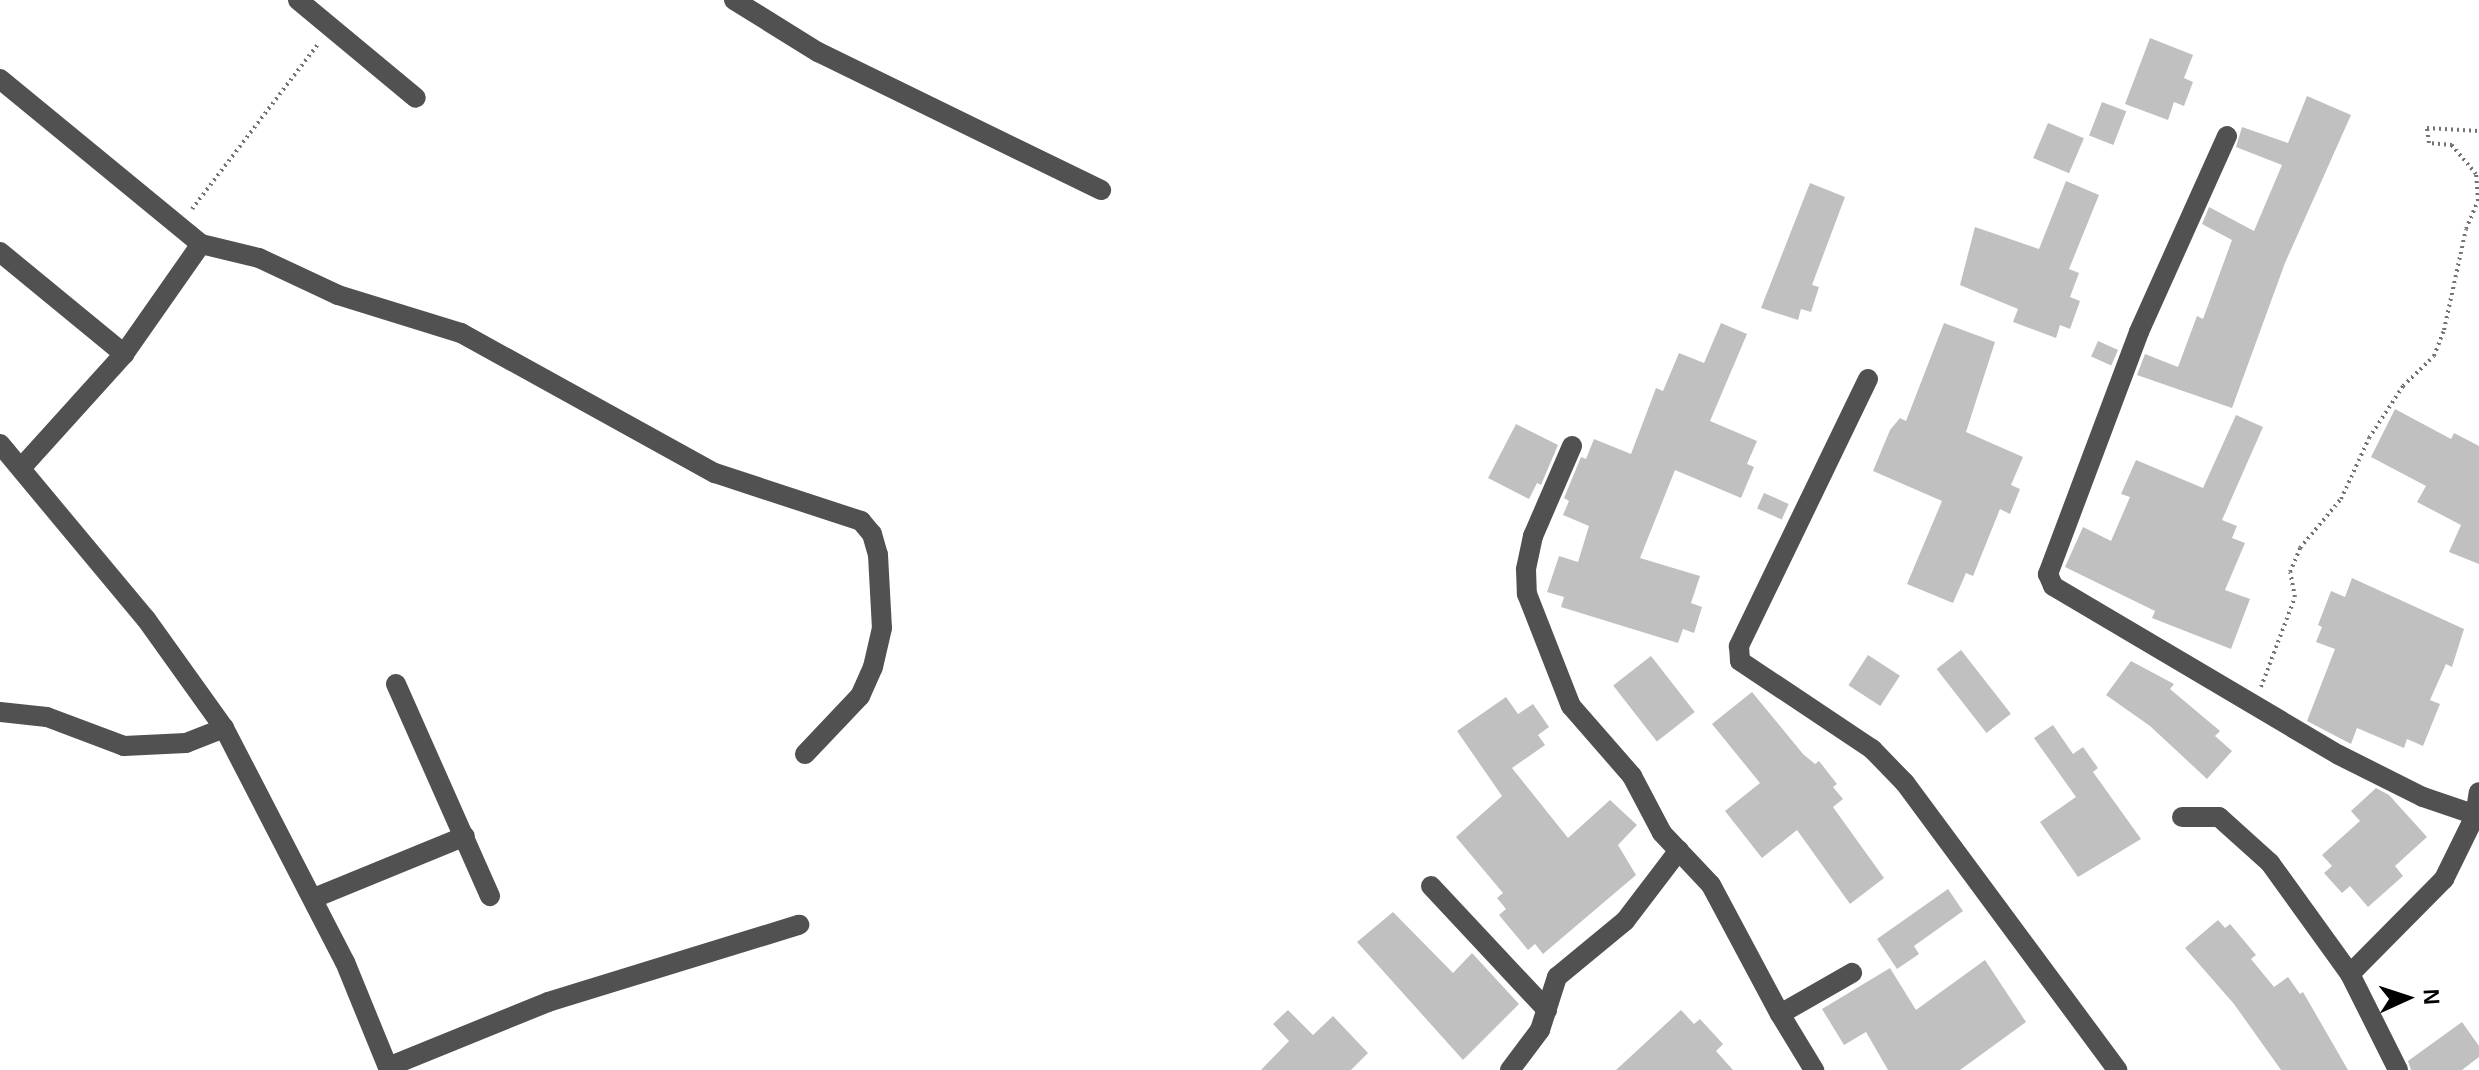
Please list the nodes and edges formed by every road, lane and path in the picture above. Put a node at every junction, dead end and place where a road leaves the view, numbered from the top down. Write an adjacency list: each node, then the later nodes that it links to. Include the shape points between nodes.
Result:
1 (298, 0): 3 (street)
2 (734, 0): 8 (street, via 818,52)
3 (329, 30): 5 (street); 9 (path)
4 (0, 79): 9 (street)
5 (416, 98)
6 (2479, 131): 18 (path, via 2427,128 2429,143 2452,145 2476,174 2478,201 2466,229 2444,330 2434,356 2403,386 2369,438 2341,499 2300,548 2290,572 2295,597 2286,629)
7 (2227, 136): 18 (street, via 2139,332 2048,574 2053,586)
8 (1101, 190)
9 (178, 227): 10 (street)
10 (201, 244): 12 (street); 21 (street, via 259,258 338,295 461,333 715,473 861,521 872,534 878,555 882,628 873,667 860,696)
11 (0, 252): 12 (street)
12 (124, 354): 16 (street)
13 (1868, 379): 38 (street, via 1739,646 1740,661 1872,749 1905,783)
14 (0, 444): 16 (street)
15 (1572, 446): 26 (street, via 1533,536 1527,594 1576,716 1632,776 1662,833)
16 (22, 467): 20 (street, via 146,619)
17 (396, 684): 25 (street)
18 (2255, 703): 23 (street, via 2339,755 2423,797)
19 (0, 712): 20 (street, via 47,717 124,746 186,743)
20 (224, 728): 29 (street)
21 (805, 754)
22 (2479, 792): 23 (street)
23 (2477, 816): 32 (street, via 2444,879)
24 (2182, 817): 32 (street, via 2219,817 2270,863)
25 (465, 836): 28 (street); 29 (street)
26 (1679, 850): 33 (street, via 1625,921 1557,977); 34 (street, via 1718,896)
27 (1431, 886): 33 (street)
28 (490, 896)
29 (314, 898): 35 (street, via 367,1006)
30 (799, 925): 35 (street, via 548,1002)
31 (1852, 973): 34 (street)
32 (2350, 974): 39 (street)
33 (1547, 1010): 36 (street, via 1540,1030)
34 (1780, 1014): 37 (street)
35 (388, 1068)
36 (1510, 1070)
37 (1814, 1070)
38 (2117, 1070)
39 (2398, 1070)

